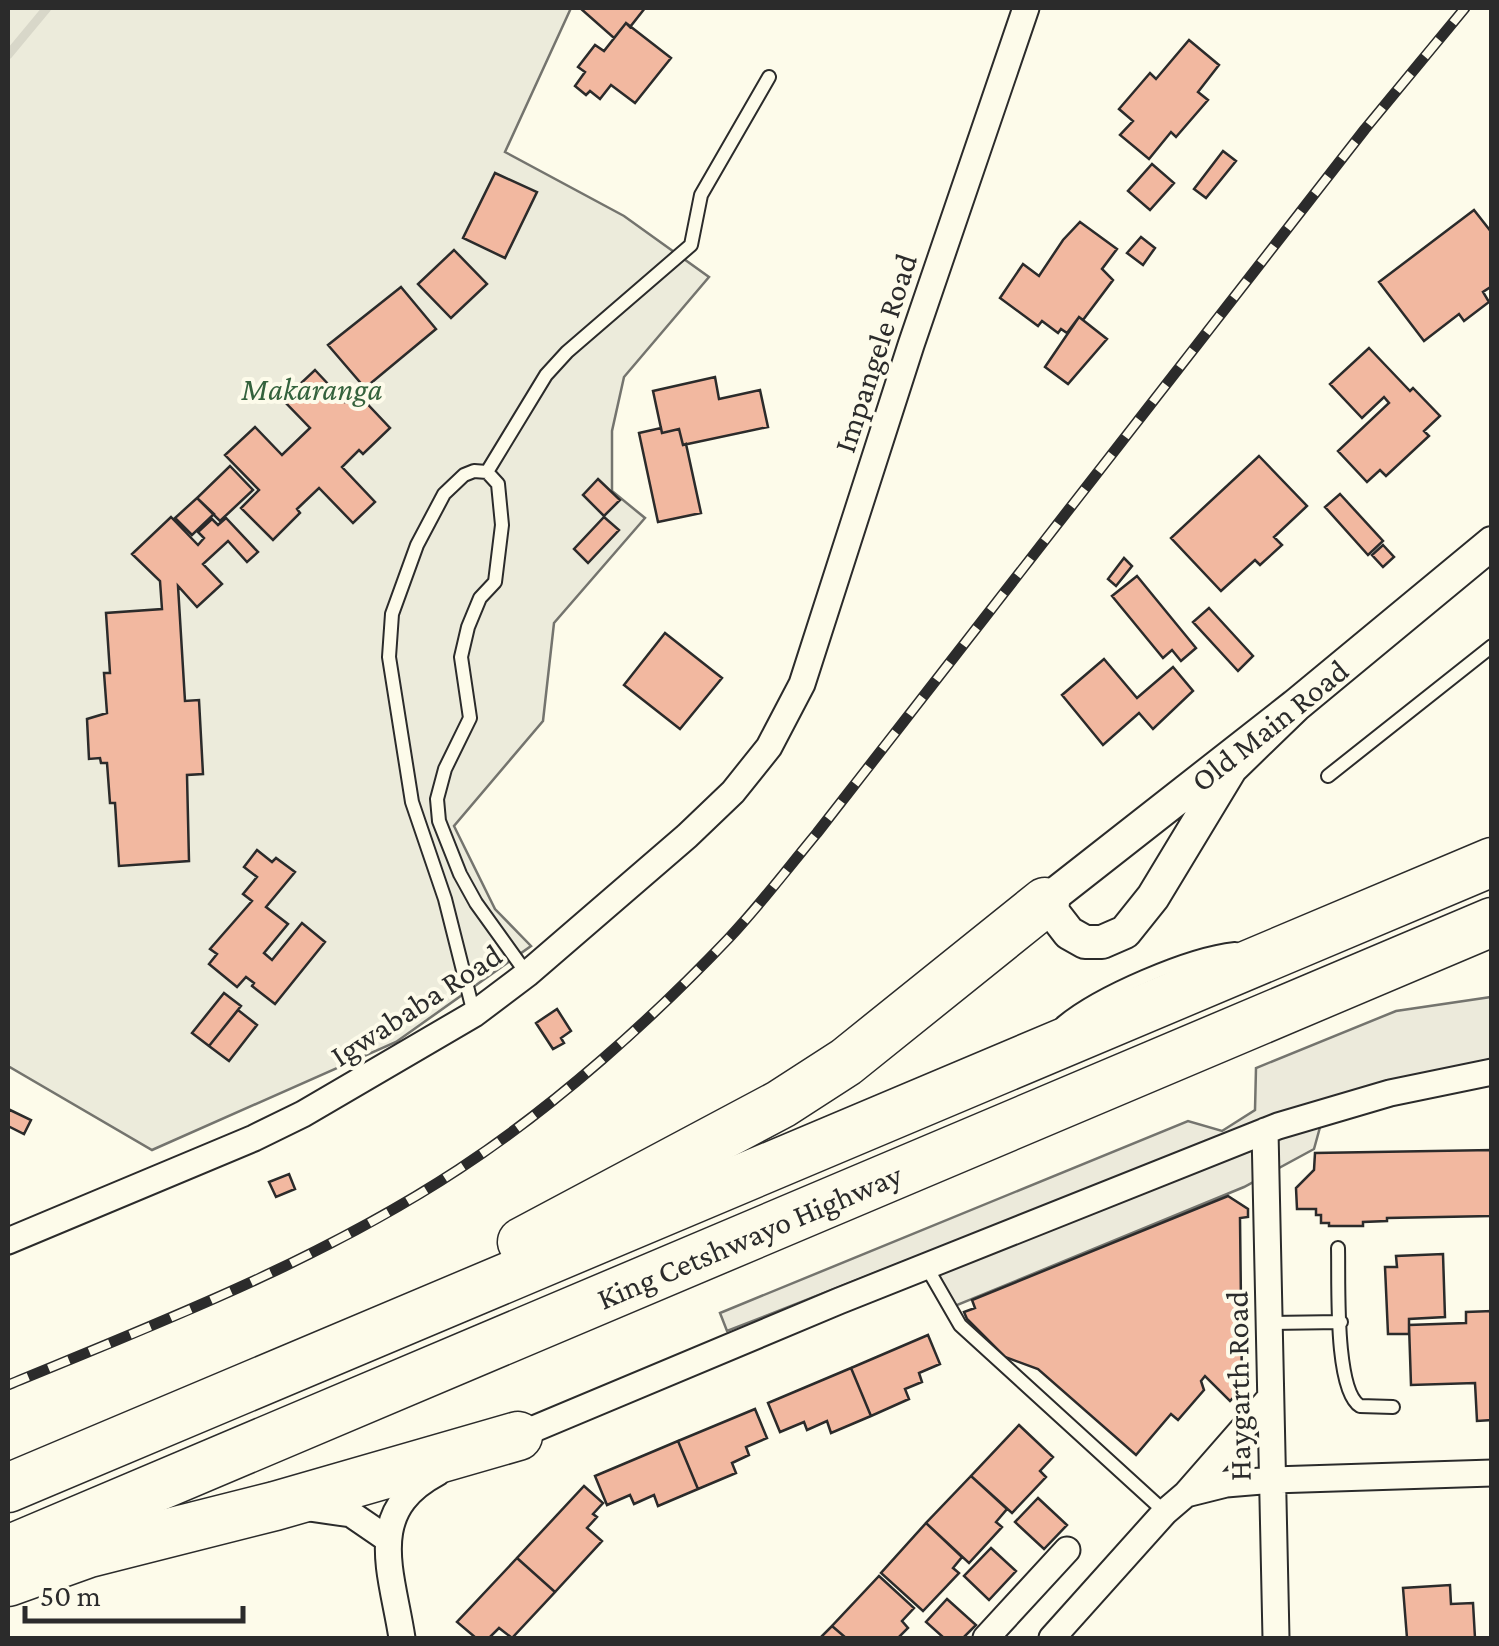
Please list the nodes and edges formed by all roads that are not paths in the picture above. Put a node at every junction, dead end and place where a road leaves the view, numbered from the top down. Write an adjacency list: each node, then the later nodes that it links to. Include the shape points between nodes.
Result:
1 (1026, 8): 7 (street, Impangele Road, via 817,644)
2 (769, 77): 3 (lane, via 700,196 691,245 546,375)
3 (487, 472): 9 (lane, via 502,497 495,582 480,598 464,642 470,718 445,769); 10 (lane, via 464,475 444,494 392,614 389,657)
4 (1492, 543): 6 (street, Old Main Road)
5 (1492, 646): 8 (lane)
6 (1295, 706): 12 (street, Old Main Road); 12 (street, via 1231,768 1125,932 1085,942)
7 (786, 719): 14 (street, Igwababa Road, via 732,792)
8 (1328, 776)
9 (439, 822): 10 (lane); 14 (lane, via 476,903)
10 (420, 827): 15 (lane)
11 (1492, 862): 24 (highway, King Cetshwayo Highway)
12 (1045, 902): 24 (highway, via 896,1024 781,1104)
13 (1492, 922): 34 (highway, King Cetshwayo Highway)
14 (527, 974): 15 (street, Igwababa Road)
15 (474, 1014): 18 (street, Igwababa Road, via 254,1138)
16 (1492, 1072): 17 (street, via 1390,1092)
17 (1265, 1132): 20 (street); 22 (street, Haygarth Road)
18 (8, 1241)
19 (1338, 1248): 21 (lane)
20 (926, 1266): 26 (street); 32 (lane, via 960,1326)
21 (1341, 1322): 22 (lane); 25 (lane, via 1353,1401)
22 (1269, 1324): 23 (street, Haygarth Road)
23 (1270, 1398): 28 (street, Haygarth Road); 30 (street)
24 (203, 1406): 29 (highway, King Cetshwayo Highway)
25 (1393, 1407)
26 (518, 1436): 31 (highway); 33 (street, via 424,1480 401,1502)
27 (1492, 1473): 28 (street)
28 (1273, 1480): 30 (street); 40 (street, Haygarth Road)
29 (8, 1488)
30 (1186, 1494): 32 (street)
31 (275, 1506): 33 (street, via 350,1514); 36 (highway, via 89,1553)
32 (1165, 1512): 39 (street)
33 (386, 1538): 37 (street)
34 (8, 1550)
35 (1066, 1550): 38 (street)
36 (8, 1582)
37 (402, 1638)
38 (986, 1638)
39 (1052, 1638)
40 (1276, 1638)

